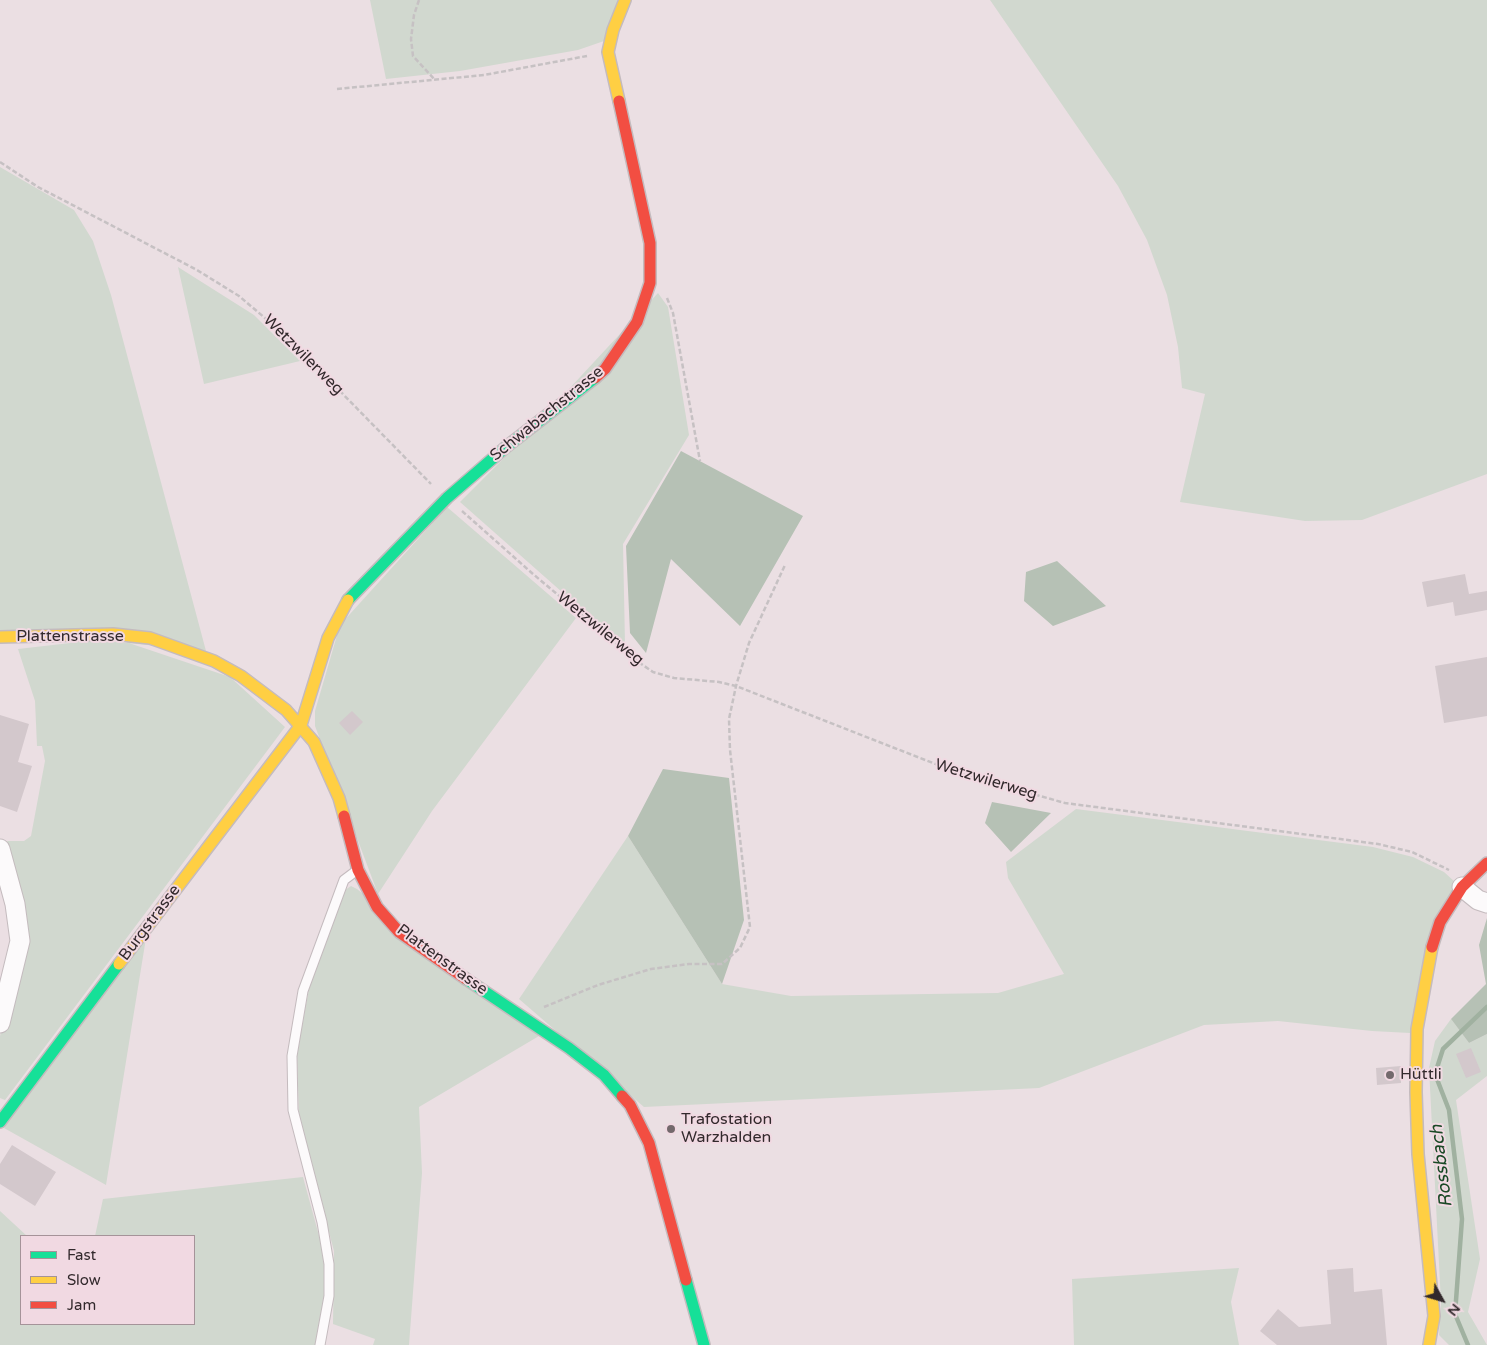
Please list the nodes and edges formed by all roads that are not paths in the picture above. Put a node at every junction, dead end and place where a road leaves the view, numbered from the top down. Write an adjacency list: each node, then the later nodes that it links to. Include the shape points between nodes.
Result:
1 (625, 0): 3 (street, Schwabachstrasse, via 608,52 650,243 650,283 637,322 605,369 447,498 346,604 328,638)
2 (0, 637): 3 (street, Plattenstrasse, via 113,634 150,638 214,661 241,676 271,697)
3 (301, 725): 6 (street, Plattenstrasse, via 323,760 339,798); 10 (street, Burgstrasse)
4 (0, 850): 9 (street, via 15,904 20,941)
5 (1487, 863): 7 (street)
6 (358, 870): 11 (lane, via 344,880 303,991 292,1056 293,1110 322,1222 329,1264 329,1296); 12 (street, Plattenstrasse, via 377,907 399,932 604,1075 630,1106 650,1142)
7 (1462, 887): 8 (street); 13 (street, via 1440,922 1428,961 1417,1029 1418,1154 1434,1298)
8 (1487, 904)
9 (0, 1023)
10 (1, 1117)
11 (320, 1345)
12 (704, 1345)
13 (1429, 1345)

